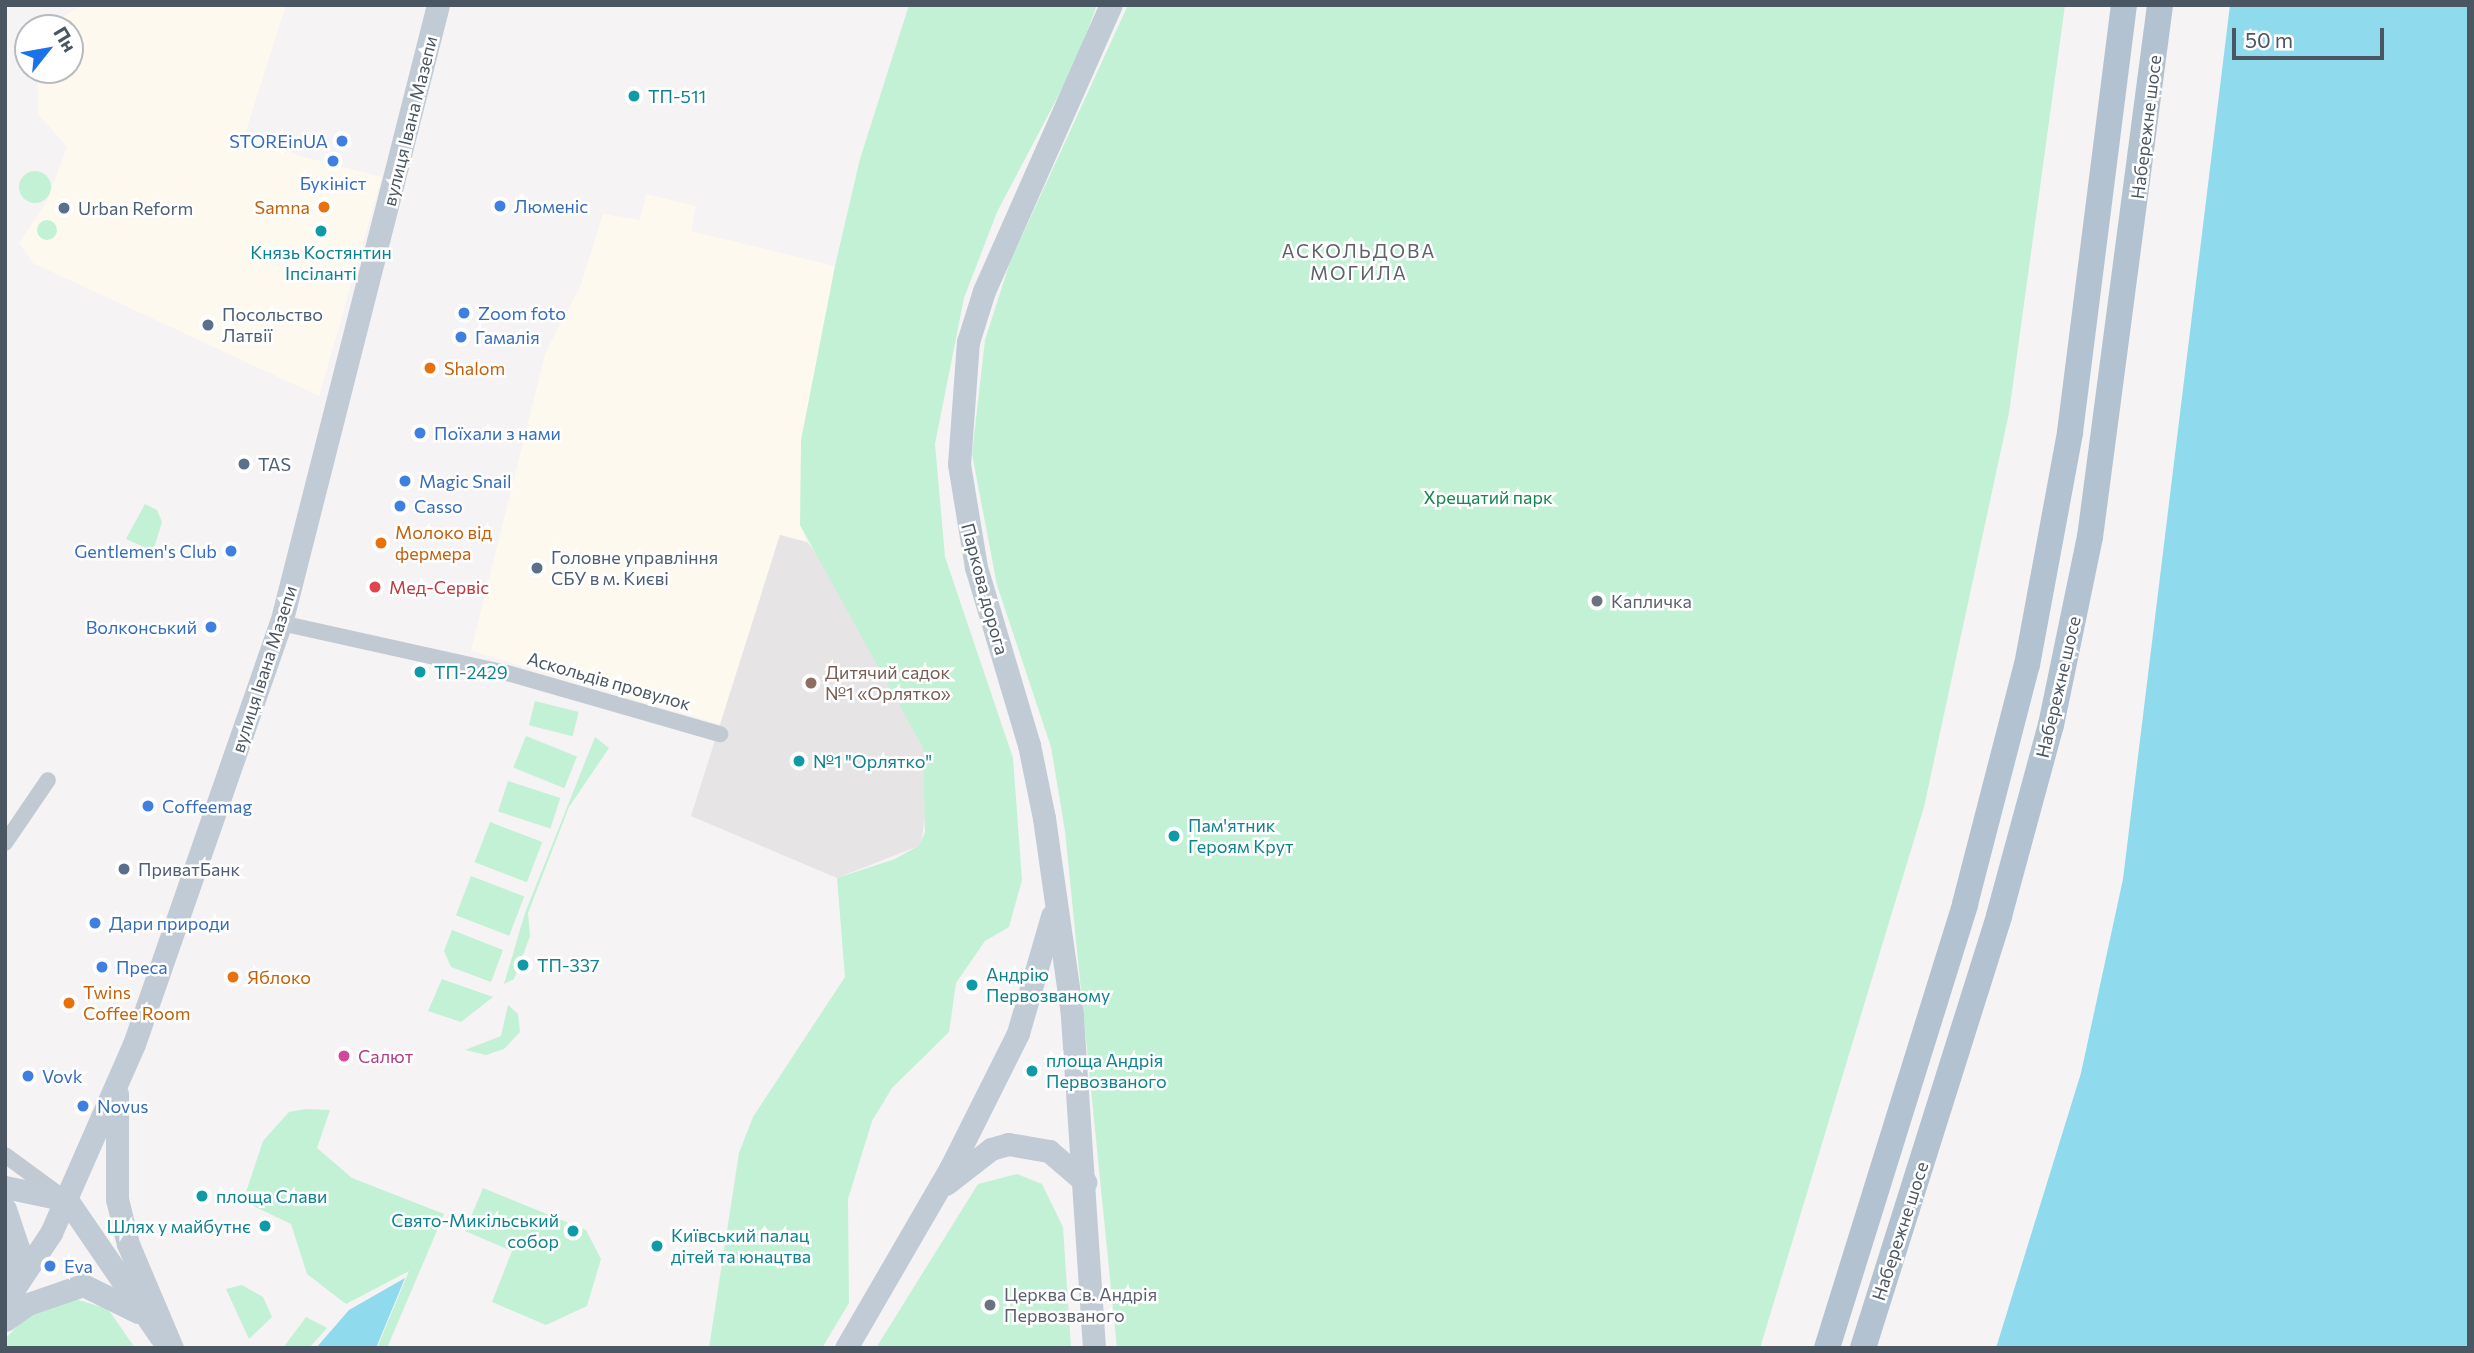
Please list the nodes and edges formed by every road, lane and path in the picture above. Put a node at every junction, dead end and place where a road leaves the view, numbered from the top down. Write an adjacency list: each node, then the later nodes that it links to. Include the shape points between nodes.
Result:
1 (438, 5): 5 (main road, вулиця Івана Мазепи)
2 (1111, 5): 9 (main road, Паркова дорога, via 1003,236 968,342 962,387 959,464 965,519 1029,745)
3 (2124, 5): 25 (main road, Набережне шосе, via 2070,432 2027,665 1965,904)
4 (2160, 5): 26 (main road, Набережне шосе, via 2092,525 2051,725 1999,916)
5 (281, 623): 6 (street, Аскольдів провулок, via 507,673); 10 (main road, вулиця Івана Мазепи)
6 (720, 734)
7 (48, 780): 8 (street)
8 (5, 843)
9 (1055, 903): 12 (main road); 14 (main road, via 1018,1033)
10 (121, 1073): 15 (main road, вулиця Івана Мазепи); 22 (main road, via 117,1199 128,1244)
11 (5, 1155): 15 (street)
12 (1085, 1182): 14 (main road, via 1049,1151 1008,1144 957,1171); 24 (main road)
13 (5, 1187): 15 (main road)
14 (935, 1196): 23 (main road)
15 (67, 1200): 18 (main road, вулиця Івана Мазепи); 20 (main road)
16 (5, 1209): 17 (main road, via 18,1248)
17 (5, 1285)
18 (5, 1302)
19 (5, 1320): 20 (main road, via 28,1304 83,1286 109,1293)
20 (152, 1323): 21 (main road)
21 (166, 1348)
22 (172, 1348)
23 (846, 1348)
24 (1094, 1348)
25 (1827, 1348)
26 (1863, 1348)

